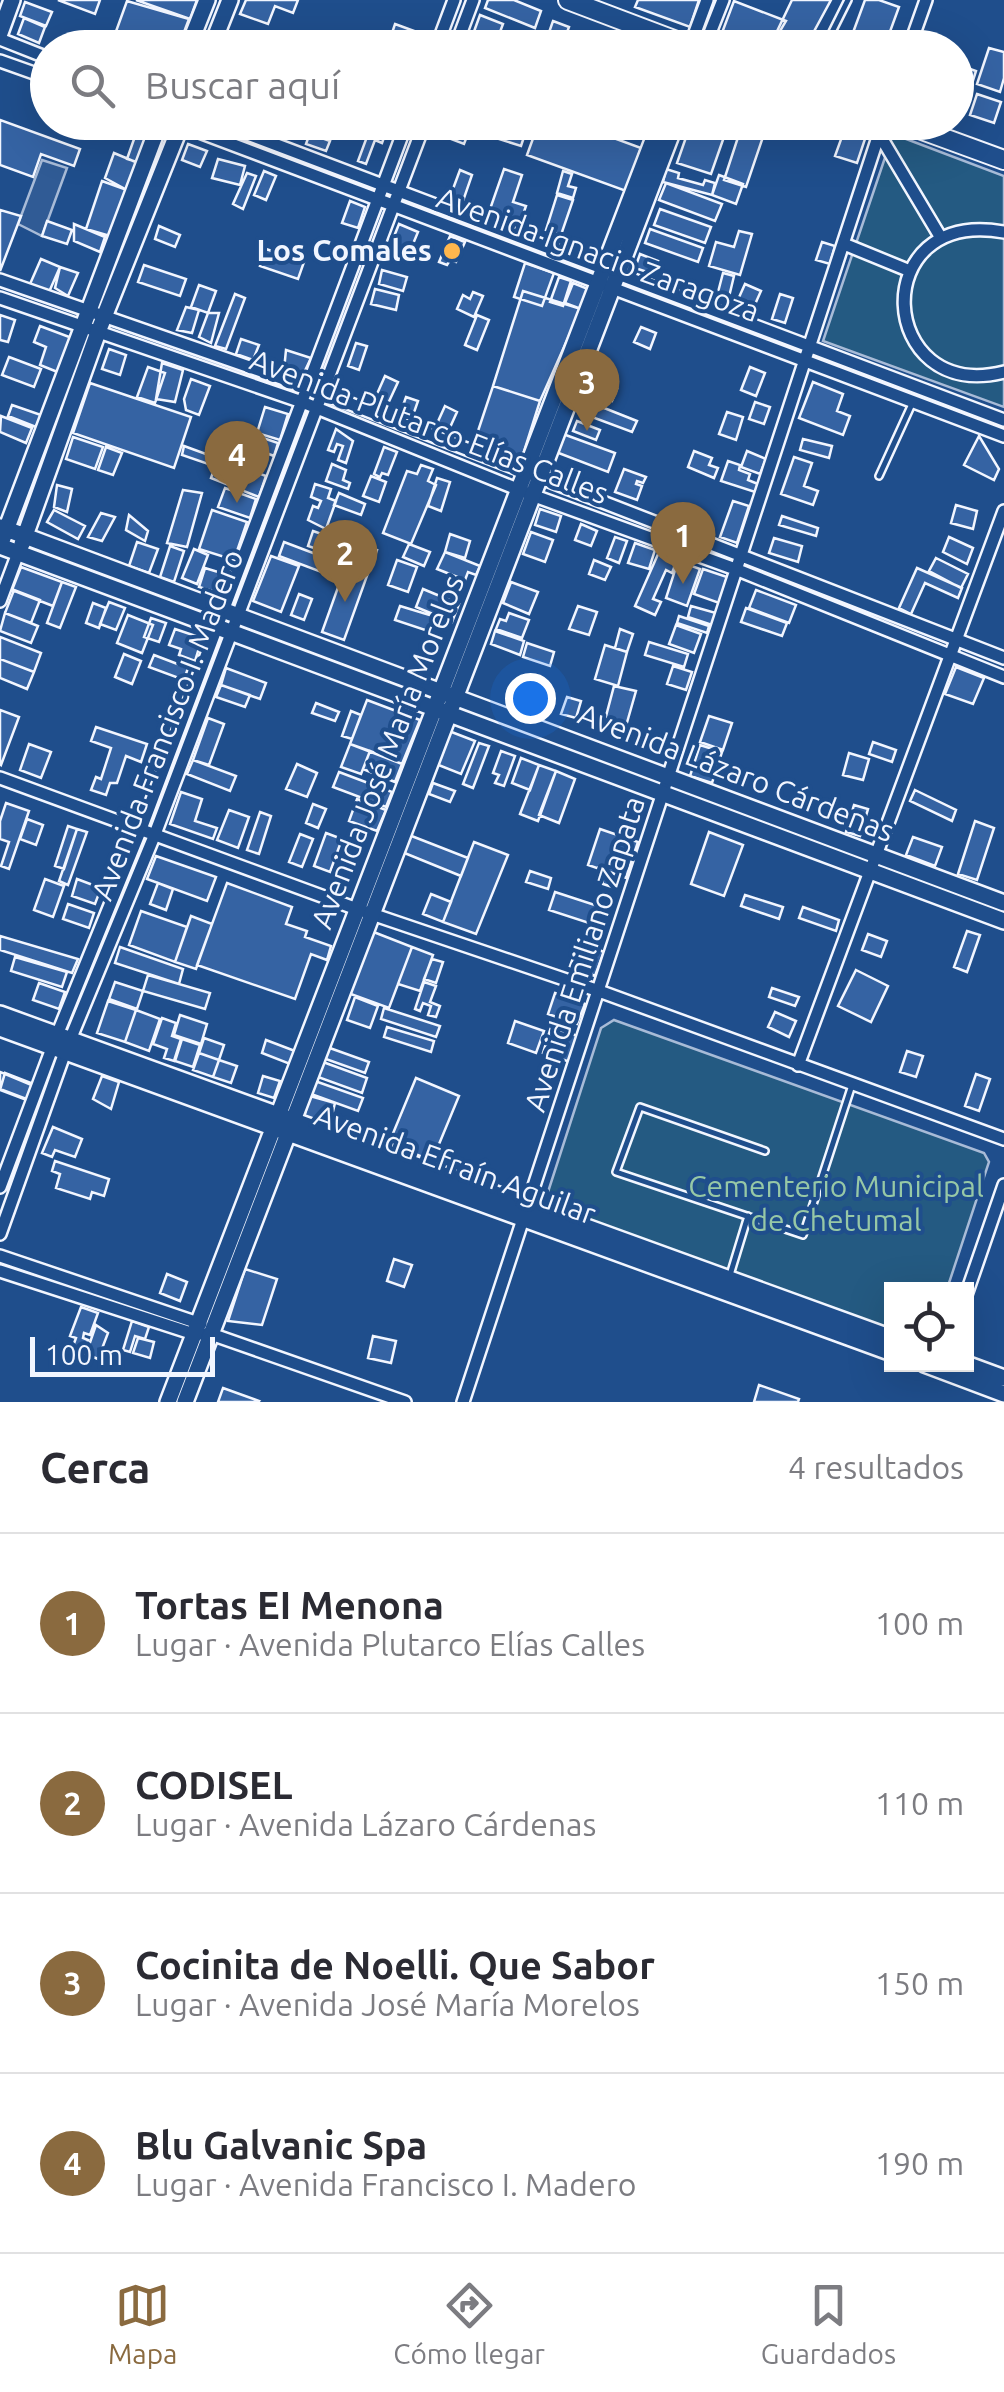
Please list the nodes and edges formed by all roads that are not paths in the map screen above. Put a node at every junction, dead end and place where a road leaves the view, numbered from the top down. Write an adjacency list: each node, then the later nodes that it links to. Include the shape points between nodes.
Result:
1 (12, 0): 20 (main road)
2 (207, 0): 11 (main road)
3 (230, 0): 12 (main road)
4 (454, 0): 13 (street)
5 (474, 0): 14 (street)
6 (568, 0): 15 (main road)
7 (708, 0): 16 (street)
8 (722, 0): 17 (street)
9 (848, 0): 18 (lane)
10 (926, 0): 19 (street)
11 (195, 30)
12 (218, 30)
13 (443, 30)
14 (462, 30)
15 (649, 30)
16 (700, 30)
17 (705, 30)
18 (833, 30)
19 (915, 30)
20 (0, 36): 21 (street)
21 (30, 50)
22 (0, 61): 23 (street)
23 (30, 72)
24 (153, 140): 47 (main road)
25 (172, 140): 48 (main road)
26 (224, 140): 38 (street, Avenida Ignacio Zaragoza)
27 (265, 140): 36 (street, Avenida Ignacio Zaragoza)
28 (400, 140): 36 (street, Avenida Francisco I. Madero)
29 (418, 140): 37 (street, Avenida Francisco I. Madero)
30 (654, 140): 44 (main road, Avenida José María Morelos)
31 (668, 140): 44 (main road, Avenida José María Morelos)
32 (877, 140): 42 (street, Avenida Emiliano Zapata)
33 (888, 140): 41 (street)
34 (949, 140): 35 (main road)
35 (1004, 160)
36 (384, 184): 37 (street, Avenida Ignacio Zaragoza); 38 (street, Avenida Francisco I. Madero)
37 (399, 190): 39 (street, Avenida Francisco I. Madero); 44 (street, Avenida Ignacio Zaragoza)
38 (378, 199): 39 (street, Avenida Ignacio Zaragoza); 53 (street, Avenida Francisco I. Madero)
39 (394, 206): 44 (street, Avenida Ignacio Zaragoza); 54 (street, Avenida Francisco I. Madero)
40 (1004, 232): 41 (street, via 976,227)
41 (941, 238): 43 (street)
42 (844, 244): 43 (street); 49 (street, Avenida Emiliano Zapata)
43 (910, 271): 52 (street, via 902,304 909,333 926,358)
44 (608, 277): 49 (street, Avenida Ignacio Zaragoza); 50 (street, Avenida Ignacio Zaragoza); 62 (main road, Avenida José María Morelos)
45 (0, 280): 47 (street, Avenida Plutarco Elías Calles)
46 (0, 298): 47 (street, Avenida Plutarco Elías Calles)
47 (84, 319): 48 (street, Avenida Plutarco Elías Calles); 64 (main road)
48 (101, 325): 53 (street, Avenida Plutarco Elías Calles); 56 (street, Avenida Plutarco Elías Calles); 65 (main road)
49 (811, 345): 50 (street, Avenida Emiliano Zapata); 55 (street, Avenida Ignacio Zaragoza)
50 (806, 360): 57 (street, Avenida Ignacio Zaragoza); 68 (street, Avenida Emiliano Zapata)
51 (1004, 372): 52 (street, via 982,378)
52 (952, 373): 55 (street)
53 (307, 387): 54 (street, Avenida Plutarco Elías Calles); 56 (street, Avenida Francisco I. Madero)
54 (321, 393): 58 (street, Avenida Francisco I. Madero); 62 (street, Avenida Plutarco Elías Calles)
55 (944, 398): 59 (street, Avenida Ignacio Zaragoza)
56 (302, 402): 58 (street, Avenida Plutarco Elías Calles); 70 (street, Avenida Francisco I. Madero)
57 (914, 402): 60 (street, Avenida Ignacio Zaragoza); 61 (lane)
58 (316, 408): 62 (street, Avenida Plutarco Elías Calles); 70 (street, Avenida Francisco I. Madero)
59 (1004, 420)
60 (1004, 436)
61 (879, 476)
62 (529, 485): 68 (street, Avenida Plutarco Elías Calles); 76 (main road, Avenida José María Morelos)
63 (1004, 511): 72 (street)
64 (4, 528): 65 (main road, Avenida Lázaro Cárdenas); 66 (main road)
65 (26, 536): 67 (main road); 70 (main road, Avenida Lázaro Cárdenas)
66 (0, 546): 67 (main road, Avenida Lázaro Cárdenas)
67 (18, 553): 69 (street); 71 (main road, Avenida Lázaro Cárdenas)
68 (740, 564): 72 (street, Avenida Plutarco Elías Calles); 73 (street, Avenida Plutarco Elías Calles); 79 (street, Avenida Emiliano Zapata)
69 (0, 601)
70 (230, 613): 71 (street, Avenida Francisco I. Madero); 76 (main road, Avenida Lázaro Cárdenas)
71 (224, 630): 77 (main road, Avenida Lázaro Cárdenas); 80 (street, Avenida Francisco I. Madero); 81 (street, Avenida Francisco I. Madero)
72 (957, 638): 73 (street); 74 (street, Avenida Plutarco Elías Calles)
73 (950, 654): 75 (street, Avenida Plutarco Elías Calles); 82 (street)
74 (1004, 658)
75 (1004, 677)
76 (448, 694): 77 (main road, Avenida José María Morelos); 79 (main road, Avenida Lázaro Cárdenas)
77 (442, 711): 79 (main road, Avenida Lázaro Cárdenas); 84 (main road, Avenida José María Morelos)
78 (0, 778): 80 (street)
79 (667, 786): 82 (main road, Avenida Lázaro Cárdenas); 86 (street, Avenida Emiliano Zapata)
80 (141, 829): 81 (street); 89 (street, Avenida Francisco I. Madero)
81 (155, 834): 84 (street); 89 (street, Avenida Francisco I. Madero)
82 (873, 863): 83 (main road, Avenida Lázaro Cárdenas); 85 (main road, Avenida Lázaro Cárdenas); 90 (street)
83 (1004, 903)
84 (364, 912): 86 (street); 92 (main road, Avenida José María Morelos)
85 (1004, 921)
86 (598, 990): 90 (street); 97 (street, Avenida Emiliano Zapata)
87 (0, 1014): 89 (main road, Avenida Efraín Aguilar)
88 (0, 1028): 89 (main road, Avenida Efraín Aguilar)
89 (61, 1043): 92 (main road, Avenida Efraín Aguilar); 96 (street, Avenida Francisco I. Madero); 99 (street, Avenida Francisco I. Madero)
90 (798, 1065): 91 (street)
91 (852, 1085): 93 (street); 98 (lane, via 803,1235)
92 (282, 1124): 97 (main road, Avenida Efraín Aguilar); 104 (main road, Avenida José María Morelos)
93 (1004, 1140)
94 (766, 1150): 98 (lane, via 640,1107 616,1172)
95 (1004, 1185): 102 (street)
96 (0, 1186)
97 (525, 1212): 103 (main road, Avenida Efraín Aguilar); 114 (street, Avenida Emiliano Zapata)
98 (748, 1216): 103 (lane)
99 (0, 1234)
100 (0, 1256): 104 (street)
101 (0, 1271): 104 (street)
102 (970, 1282)
103 (726, 1285): 105 (main road, Avenida Efraín Aguilar); 106 (main road, Avenida Efraín Aguilar)
104 (202, 1330): 111 (main road, Avenida José María Morelos); 112 (main road, Avenida José María Morelos); 113 (street)
105 (884, 1335)
106 (884, 1350)
107 (974, 1367): 109 (main road)
108 (952, 1372): 110 (main road)
109 (1004, 1378)
110 (1004, 1394)
111 (168, 1402)
112 (185, 1402)
113 (405, 1402)
114 (463, 1402)

